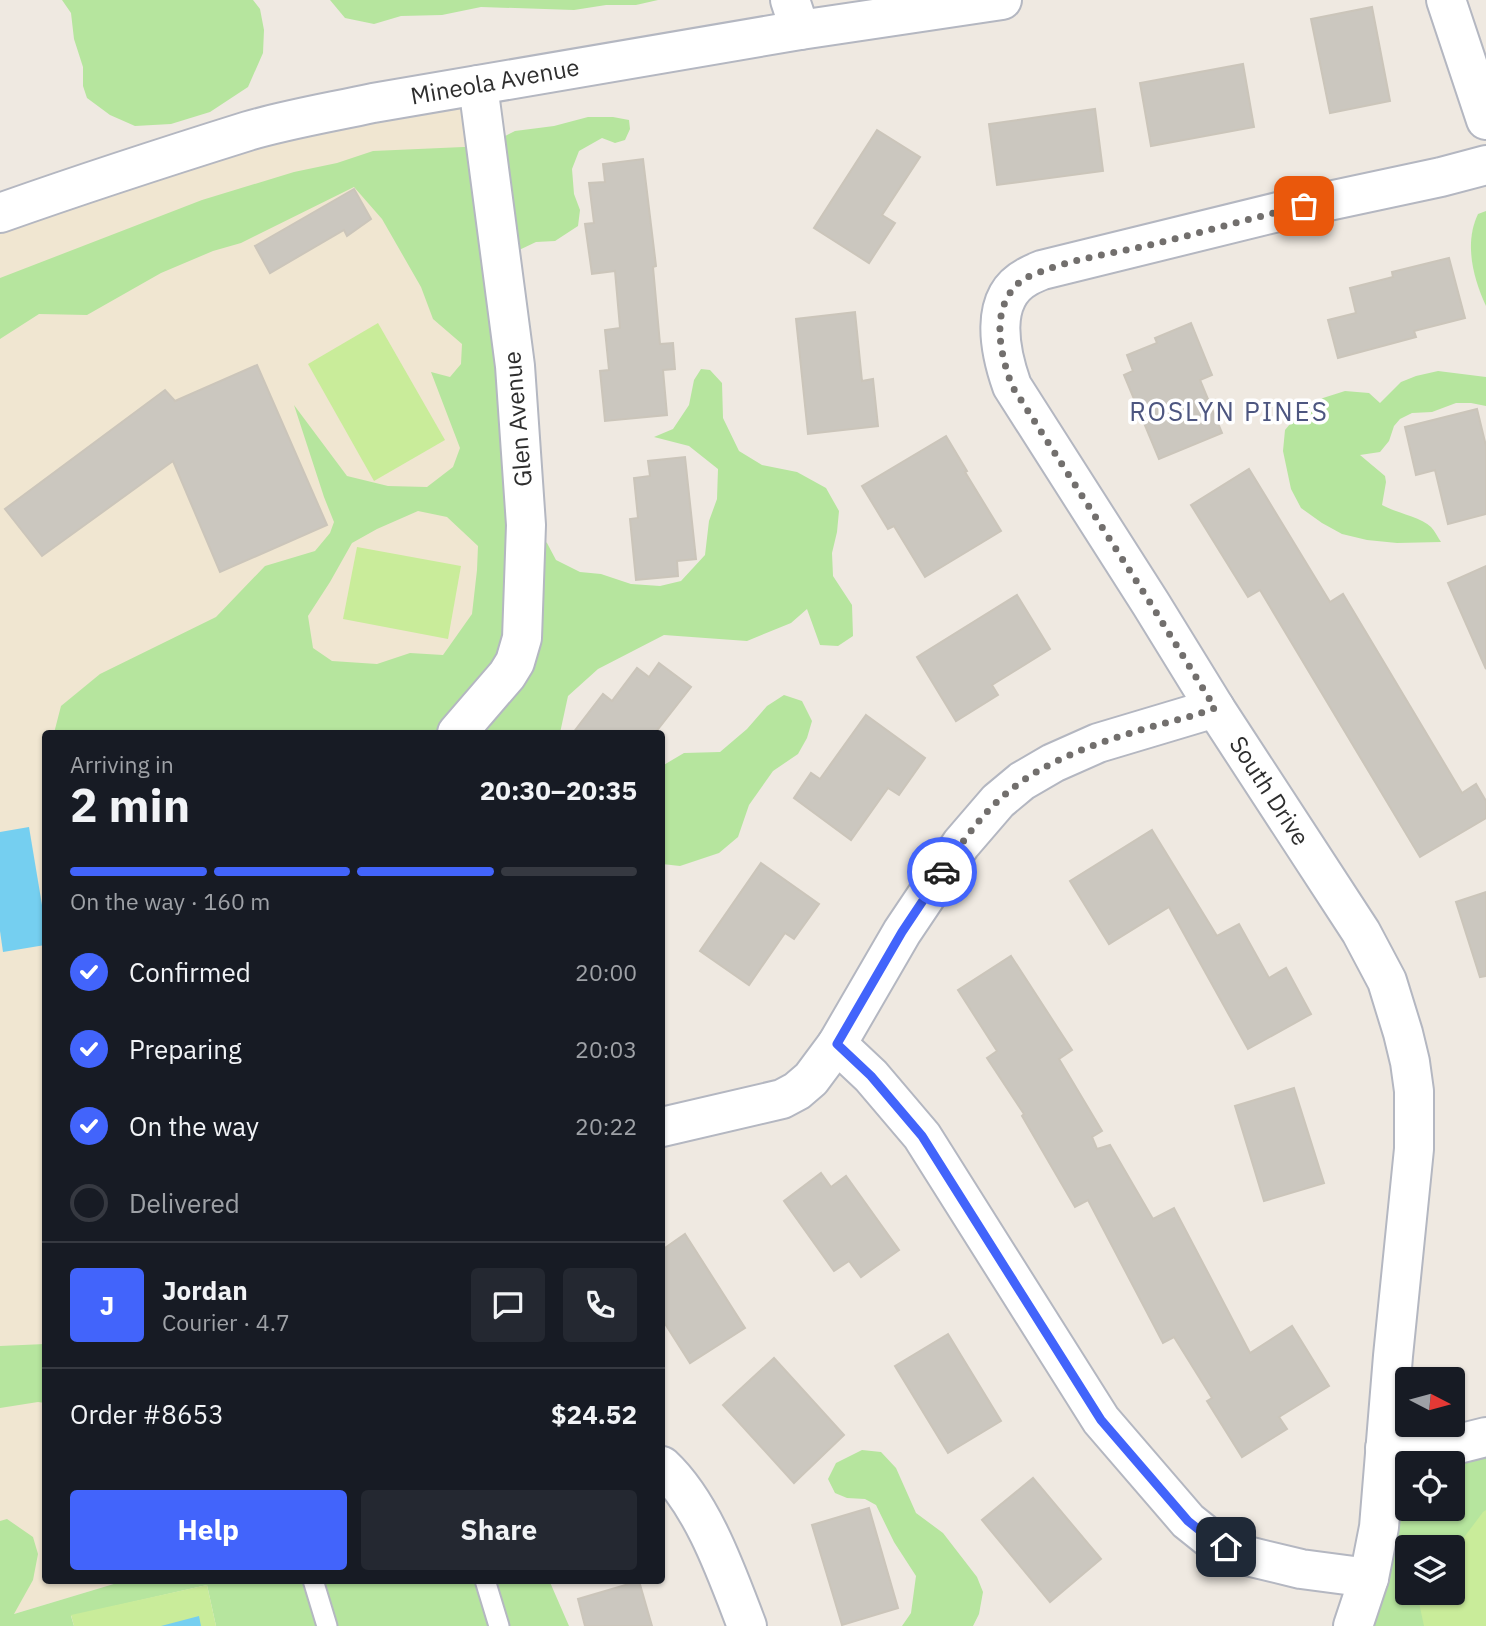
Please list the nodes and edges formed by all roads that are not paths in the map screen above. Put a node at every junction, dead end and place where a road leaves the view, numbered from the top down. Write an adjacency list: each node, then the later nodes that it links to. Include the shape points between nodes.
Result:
1 (1002, 0): 3 (street, Mineola Avenue)
2 (1447, 0): 5 (street)
3 (795, 15): 4 (street, Mineola Avenue)
4 (478, 85): 7 (street, Mineola Avenue, via 248,131); 9 (street, Glen Avenue, via 518,391 526,525 524,620 515,662)
5 (1486, 120)
6 (1486, 165): 8 (street, South Drive, via 1071,262 1026,277 1007,296 1000,340 1012,386)
7 (0, 213)
8 (1215, 708): 10 (street, via 1098,743 1053,763 998,800 961,844 902,932); 13 (street, South Drive, via 1362,932 1387,981 1410,1062 1414,1149)
9 (460, 730)
10 (837, 1044): 11 (street, via 811,1079 782,1099); 15 (street, via 922,1136 1101,1420 1188,1521 1238,1554)
11 (665, 1126)
12 (1486, 1437): 13 (street, via 1438,1449)
13 (1385, 1448): 15 (street, South Drive, via 1379,1527)
14 (665, 1469): 20 (street, via 706,1528)
15 (1369, 1578): 21 (street, South Drive)
16 (314, 1584): 18 (lane)
17 (486, 1584): 19 (lane)
18 (327, 1626)
19 (499, 1626)
20 (747, 1626)
21 (1353, 1626)

